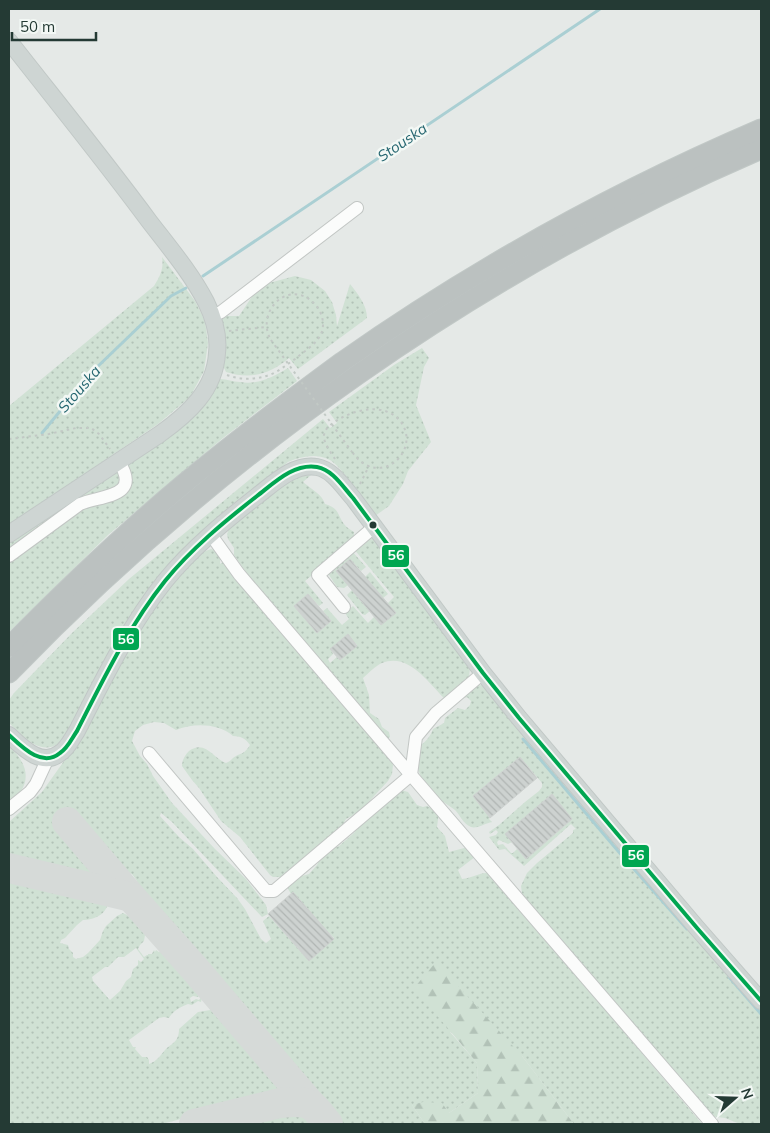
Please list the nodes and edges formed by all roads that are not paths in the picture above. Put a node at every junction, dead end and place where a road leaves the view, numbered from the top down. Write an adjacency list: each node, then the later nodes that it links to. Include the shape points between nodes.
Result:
1 (9, 41): 5 (main road, via 180,262 202,294)
2 (761, 129): 12 (highway, via 658,176 560,227 450,292 342,362 177,490 103,555)
3 (761, 149): 13 (highway, via 675,188 573,241 484,292 351,378 185,507 108,575)
4 (357, 208): 5 (lane)
5 (212, 316): 6 (main road, via 218,354 215,371 201,397 167,429)
6 (115, 455): 8 (main road); 10 (lane, via 126,475 125,485 120,491 80,504)
7 (374, 527): 9 (main road, via 333,475 323,468 311,466 294,470 278,480); 11 (lane, via 318,575); 14 (main road)
8 (9, 534)
9 (211, 534): 17 (main road, via 154,596 122,646 69,744 59,755); 18 (lane, via 239,574)
10 (9, 556)
11 (344, 607)
12 (9, 646)
13 (9, 673)
14 (483, 673): 18 (lane, via 436,713 416,737); 20 (main road)
15 (14, 740): 17 (main road, via 37,756)
16 (149, 753): 18 (lane, via 266,891 274,891)
17 (48, 758): 19 (lane, via 30,792)
18 (411, 775): 21 (lane)
19 (9, 809)
20 (761, 1001)
21 (712, 1124)

